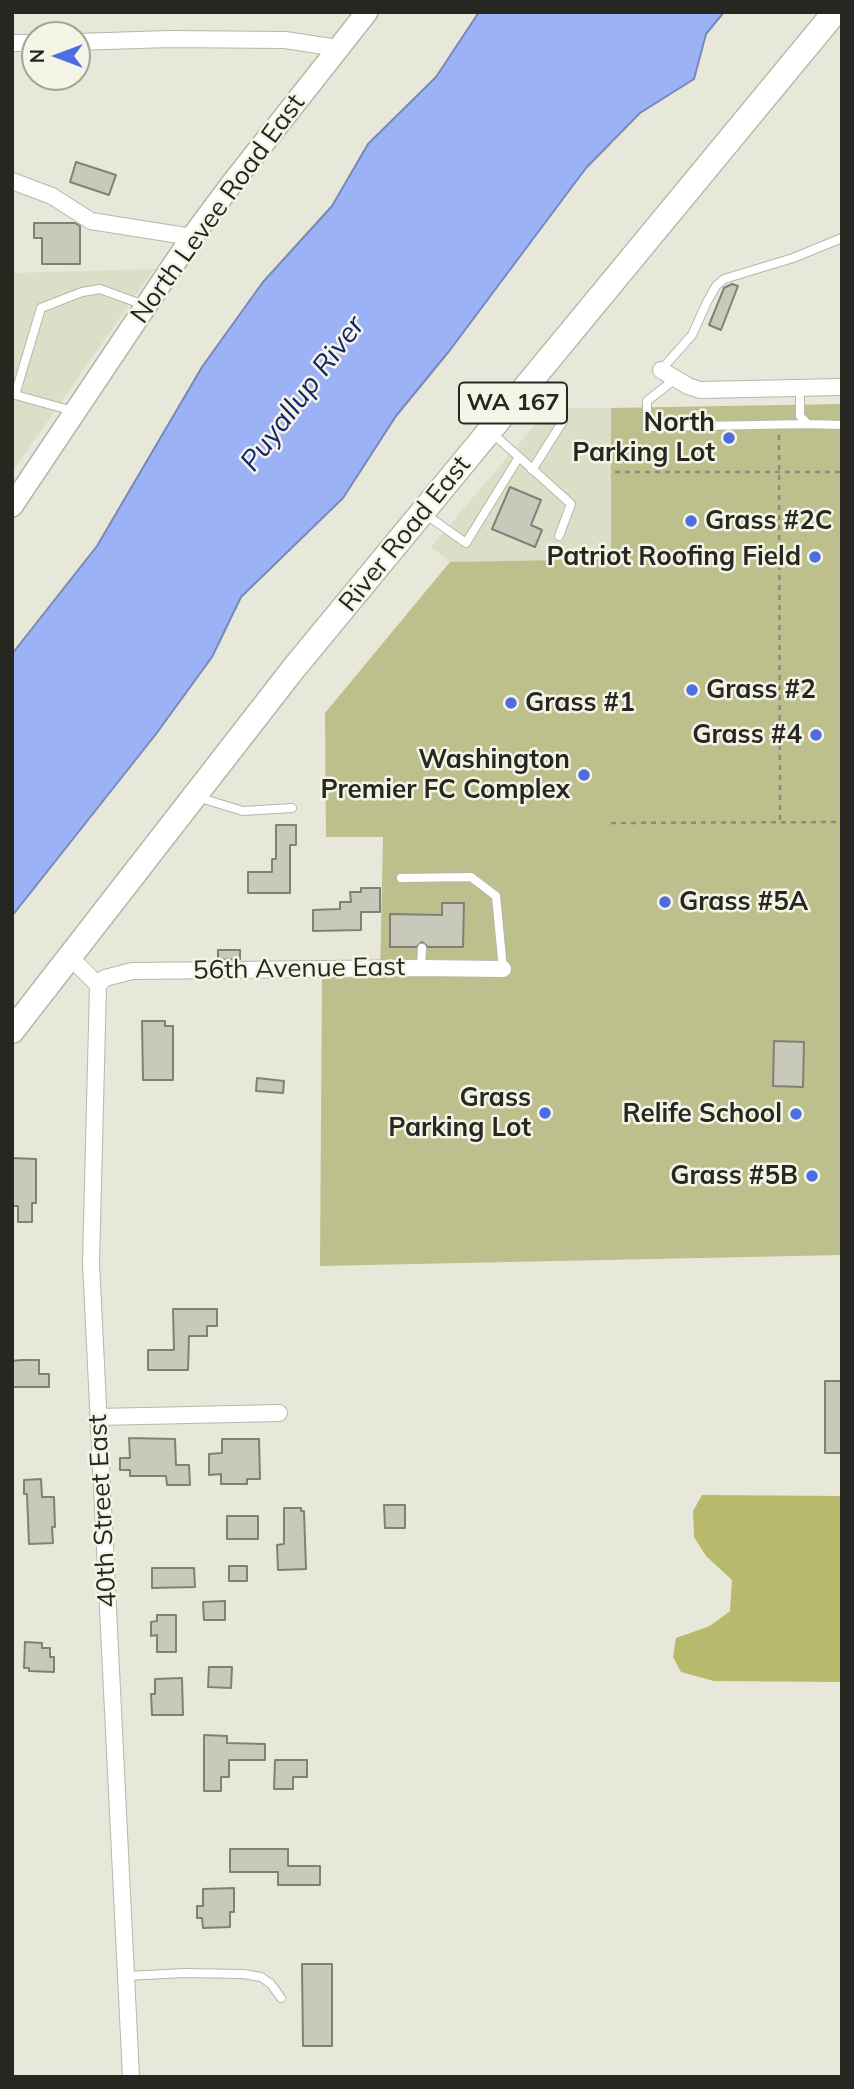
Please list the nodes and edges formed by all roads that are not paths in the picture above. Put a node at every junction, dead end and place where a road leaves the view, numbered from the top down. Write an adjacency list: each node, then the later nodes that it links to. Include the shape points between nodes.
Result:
1 (367, 12): 4 (street, North Levee Road East)
2 (835, 12): 17 (main road, River Road East / WA 167)
3 (91, 42): 4 (street, via 285,40)
4 (338, 48): 6 (street, North Levee Road East)
5 (12, 181): 6 (street, via 52,196 91,221)
6 (192, 237): 8 (street, North Levee Road East)
7 (842, 238): 9 (lane, via 724,279)
8 (146, 306): 12 (lane, via 100,289 41,308); 13 (street, North Levee Road East)
9 (668, 375): 11 (street, via 700,390); 15 (lane, via 647,401 647,427)
10 (842, 387): 11 (street)
11 (800, 388): 15 (lane, via 800,416)
12 (14, 395): 13 (lane)
13 (76, 412): 20 (street, North Levee Road East)
14 (563, 421): 19 (lane)
15 (808, 424): 16 (lane)
16 (842, 425)
17 (490, 431): 18 (lane); 21 (main road, River Road East / WA 167)
18 (519, 457): 19 (lane); 21 (lane, via 466,542)
19 (532, 470): 22 (lane, via 571,504)
20 (12, 506)
21 (423, 512): 23 (main road, River Road East / WA 167)
22 (559, 536)
23 (194, 796): 24 (lane, via 243,811); 27 (main road, River Road East / WA 167)
24 (292, 808)
25 (401, 878): 29 (lane, via 471,877 496,895)
26 (422, 948): 28 (lane)
27 (69, 956): 30 (street); 31 (main road, River Road East / WA 167)
28 (421, 968): 29 (street, 56th Avenue East); 30 (street, 56th Avenue East, via 131,971 105,978)
29 (503, 970)
30 (98, 985): 33 (street, 40th Street East, via 91,1263)
31 (12, 1031)
32 (279, 1413): 33 (street)
33 (98, 1417): 34 (street, 40th Street East)
34 (126, 1976): 35 (lane, via 243,1974 261,1977); 36 (street, 40th Street East)
35 (281, 1997)
36 (131, 2077)

